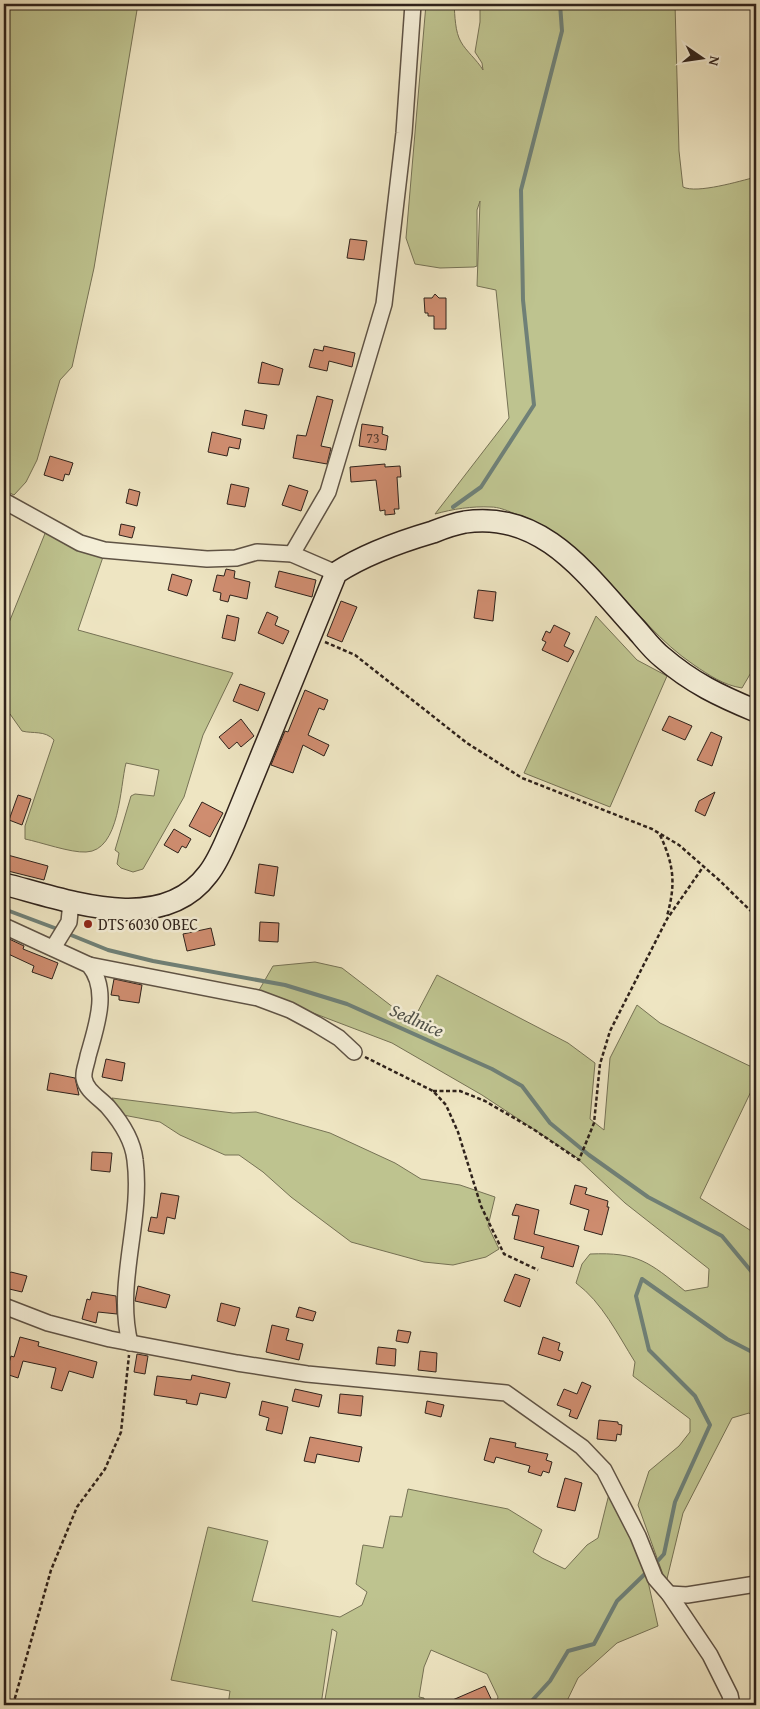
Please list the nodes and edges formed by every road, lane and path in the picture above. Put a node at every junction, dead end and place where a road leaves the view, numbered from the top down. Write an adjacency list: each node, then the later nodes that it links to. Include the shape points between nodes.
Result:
1 (413, 4): 3 (street, via 404,133 384,304 328,492)
2 (4, 501): 3 (street, via 80,543 104,550 207,559 236,558 257,552)
3 (292, 554): 4 (street)
4 (336, 573): 5 (street); 6 (street, via 355,560 416,536 464,522 495,521 525,528 559,548 660,656 710,692)
5 (310, 636): 7 (path, via 355,655 467,743 522,778); 10 (street, via 223,847 208,874 166,904 146,909 107,908)
6 (756, 711)
7 (659, 834): 8 (path, via 679,845); 12 (path, via 669,854 673,874 674,894)
8 (703, 867): 11 (path); 12 (path)
9 (4, 884): 10 (street)
10 (70, 912): 14 (street)
11 (756, 916)
12 (667, 918): 17 (path, via 610,1031 600,1064 594,1123 578,1160 485,1101 460,1091)
13 (4, 926): 14 (street)
14 (56, 945): 15 (street)
15 (90, 965): 16 (street, via 258,998 316,1024); 20 (street, via 98,975 100,998 84,1081 120,1123 131,1141 136,1161 127,1294)
16 (354, 1052): 17 (path)
17 (433, 1091): 18 (path, via 446,1104 482,1206 504,1254)
18 (538, 1270)
19 (4, 1306): 20 (street, via 48,1323)
20 (130, 1342): 22 (street, via 237,1364 307,1374 506,1393 558,1428 599,1464 617,1491 655,1578); 23 (path, via 121,1432 105,1469 77,1507 51,1570)
21 (756, 1584): 22 (street, via 687,1595)
22 (669, 1594): 24 (street, via 710,1655)
23 (13, 1705)
24 (732, 1705)

